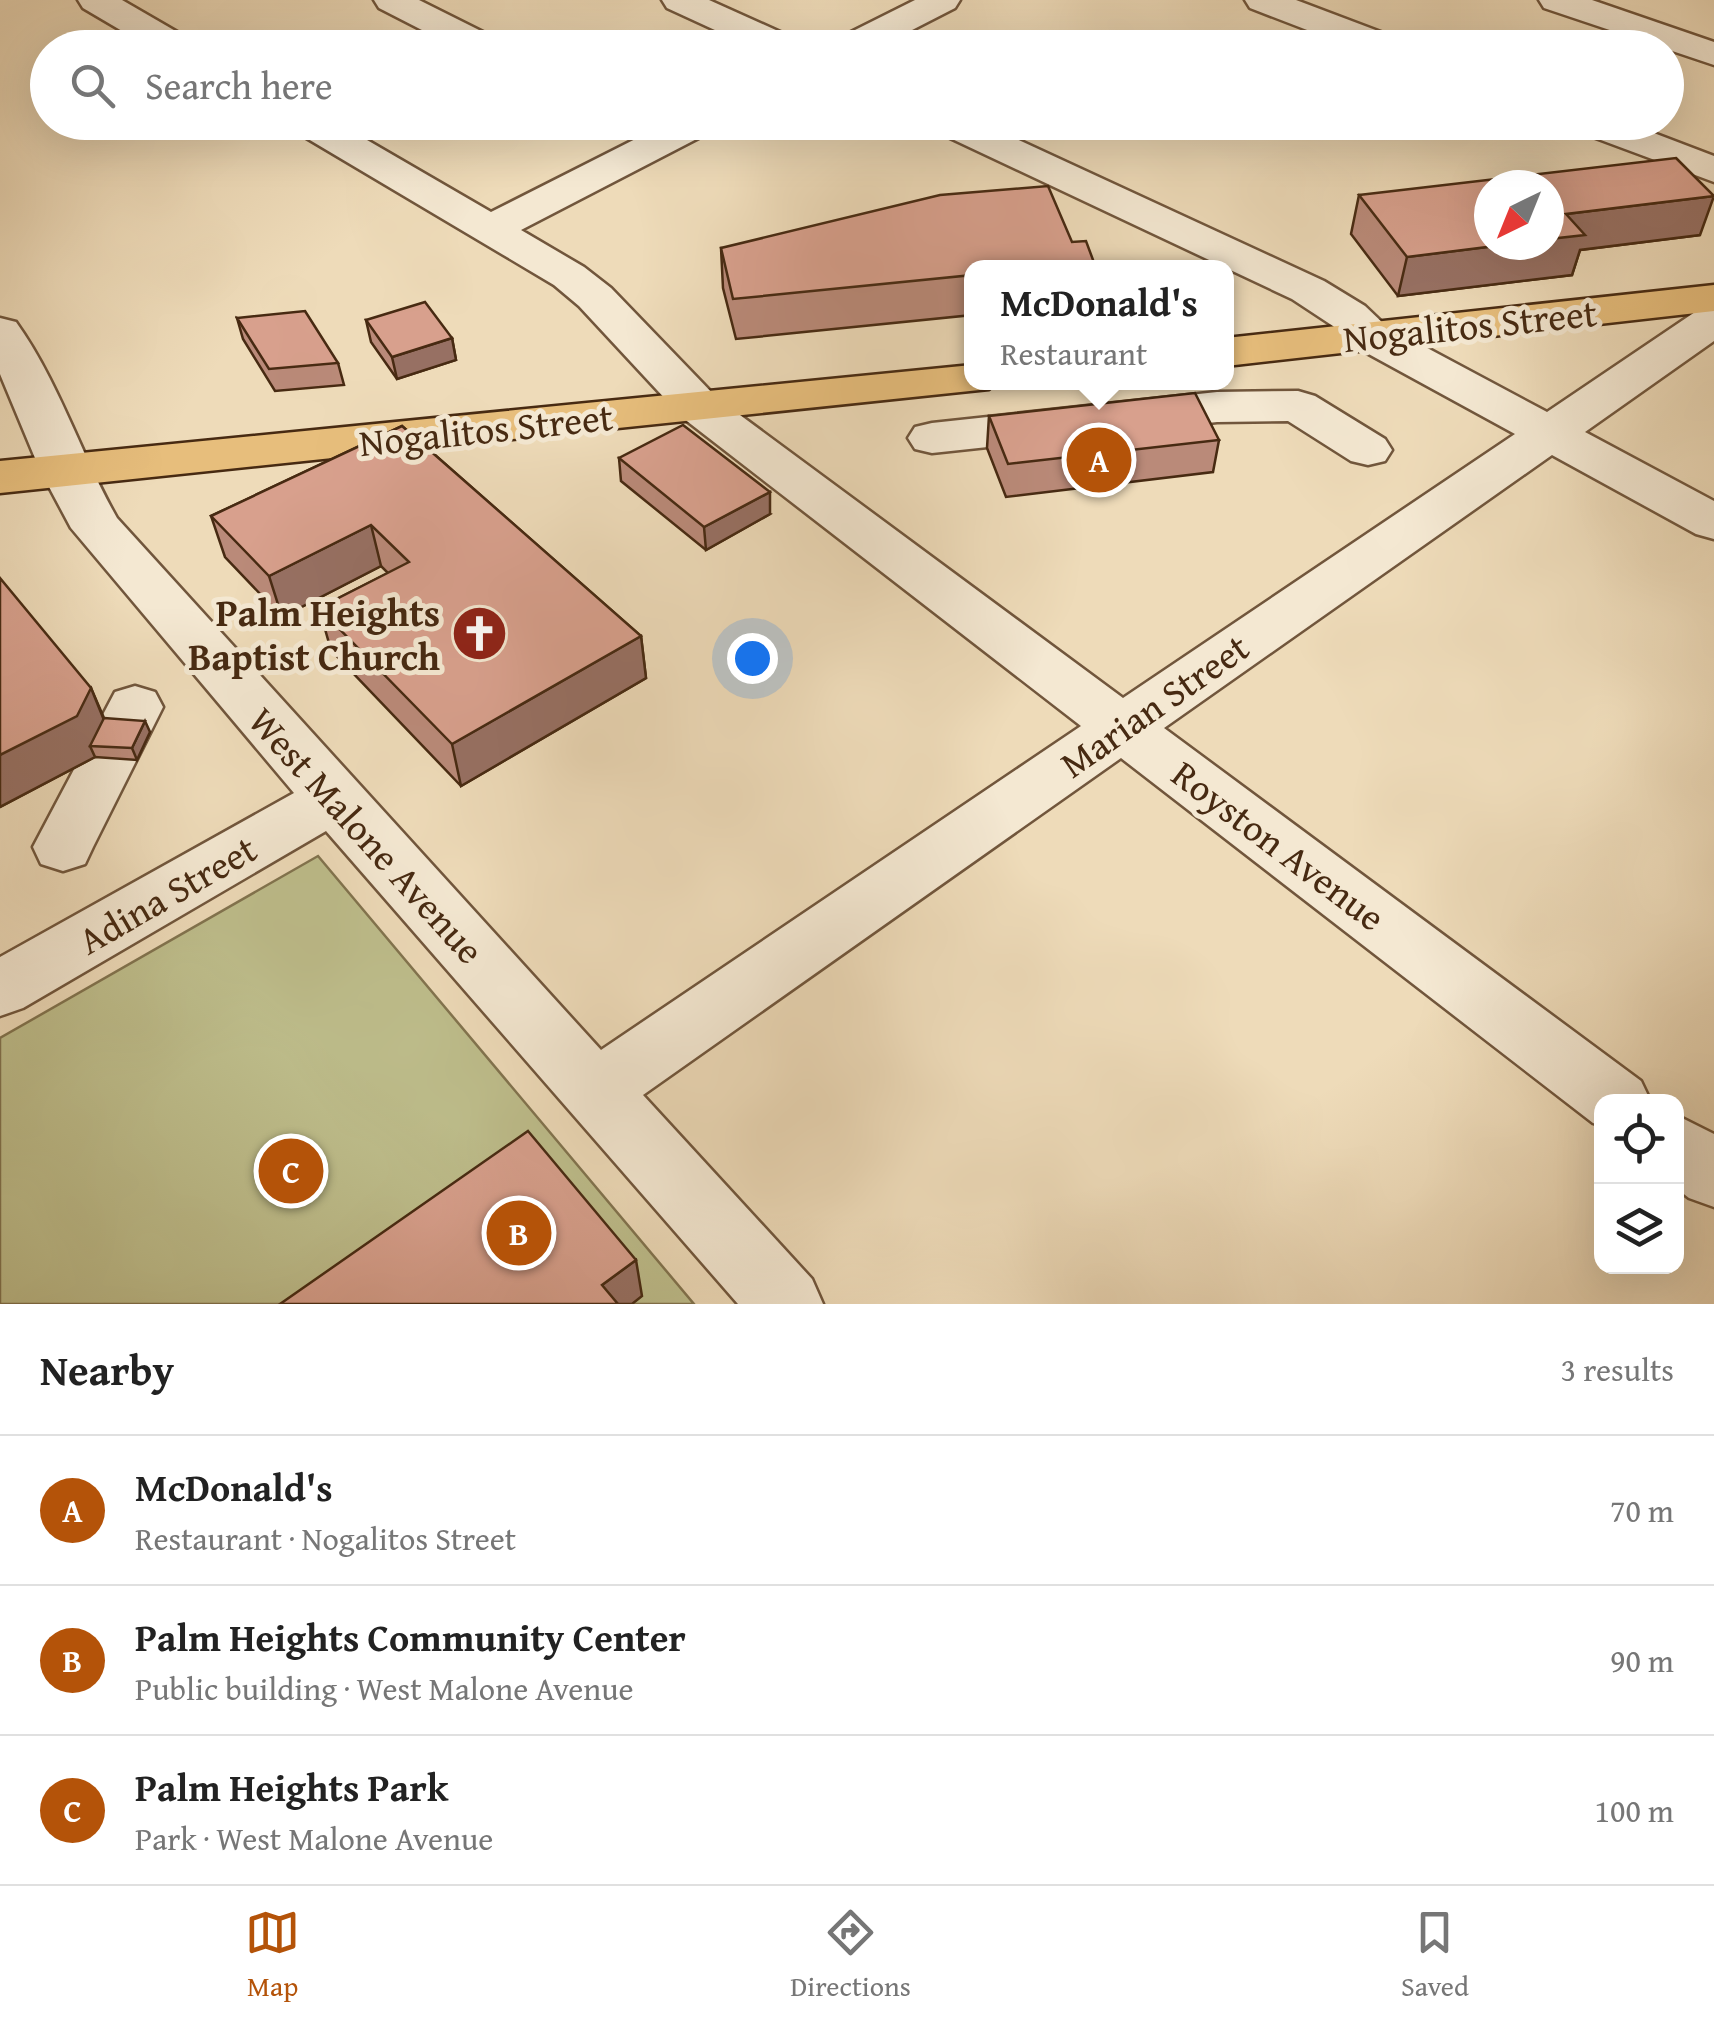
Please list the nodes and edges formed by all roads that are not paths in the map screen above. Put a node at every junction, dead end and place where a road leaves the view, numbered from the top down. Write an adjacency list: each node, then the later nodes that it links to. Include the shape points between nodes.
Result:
1 (96, 0): 7 (street)
2 (392, 0): 8 (street)
3 (680, 0): 9 (street)
4 (942, 0): 10 (street)
5 (1262, 0): 11 (street)
6 (1557, 0): 12 (street)
7 (147, 30)
8 (451, 30)
9 (746, 30)
10 (883, 30)
11 (1341, 30)
12 (1659, 30)
13 (337, 140): 18 (street, Royston Avenue)
14 (644, 140): 18 (street)
15 (986, 140): 22 (street, via 1308,290)
16 (1635, 140): 17 (street)
17 (1714, 170)
18 (490, 229): 25 (street, Royston Avenue, via 596,297)
19 (1714, 298): 22 (main road, Nogalitos Street)
20 (1714, 320): 26 (street, Marian Street)
21 (0, 332): 29 (street, West Malone Avenue)
22 (1370, 336): 23 (main road, Nogalitos Street); 26 (street)
23 (1234, 351)
24 (964, 380): 25 (main road, Nogalitos Street)
25 (700, 408): 29 (main road, Nogalitos Street); 33 (street, Royston Avenue)
26 (1550, 432): 31 (street); 33 (street, Marian Street)
27 (932, 438): 28 (street, via 1217,407 1298,406)
28 (1368, 450)
29 (65, 470): 30 (main road, Nogalitos Street); 34 (street, West Malone Avenue, via 97,528)
30 (0, 477)
31 (1714, 522)
32 (135, 707): 35 (street)
33 (1123, 726): 37 (street, Marian Street); 38 (street, Royston Avenue)
34 (333, 798): 36 (street, Adina Street); 37 (street, West Malone Avenue)
35 (62, 847)
36 (0, 989)
37 (596, 1090): 41 (street, West Malone Avenue)
38 (1607, 1094)
39 (1684, 1152): 40 (street)
40 (1714, 1175)
41 (786, 1304)

